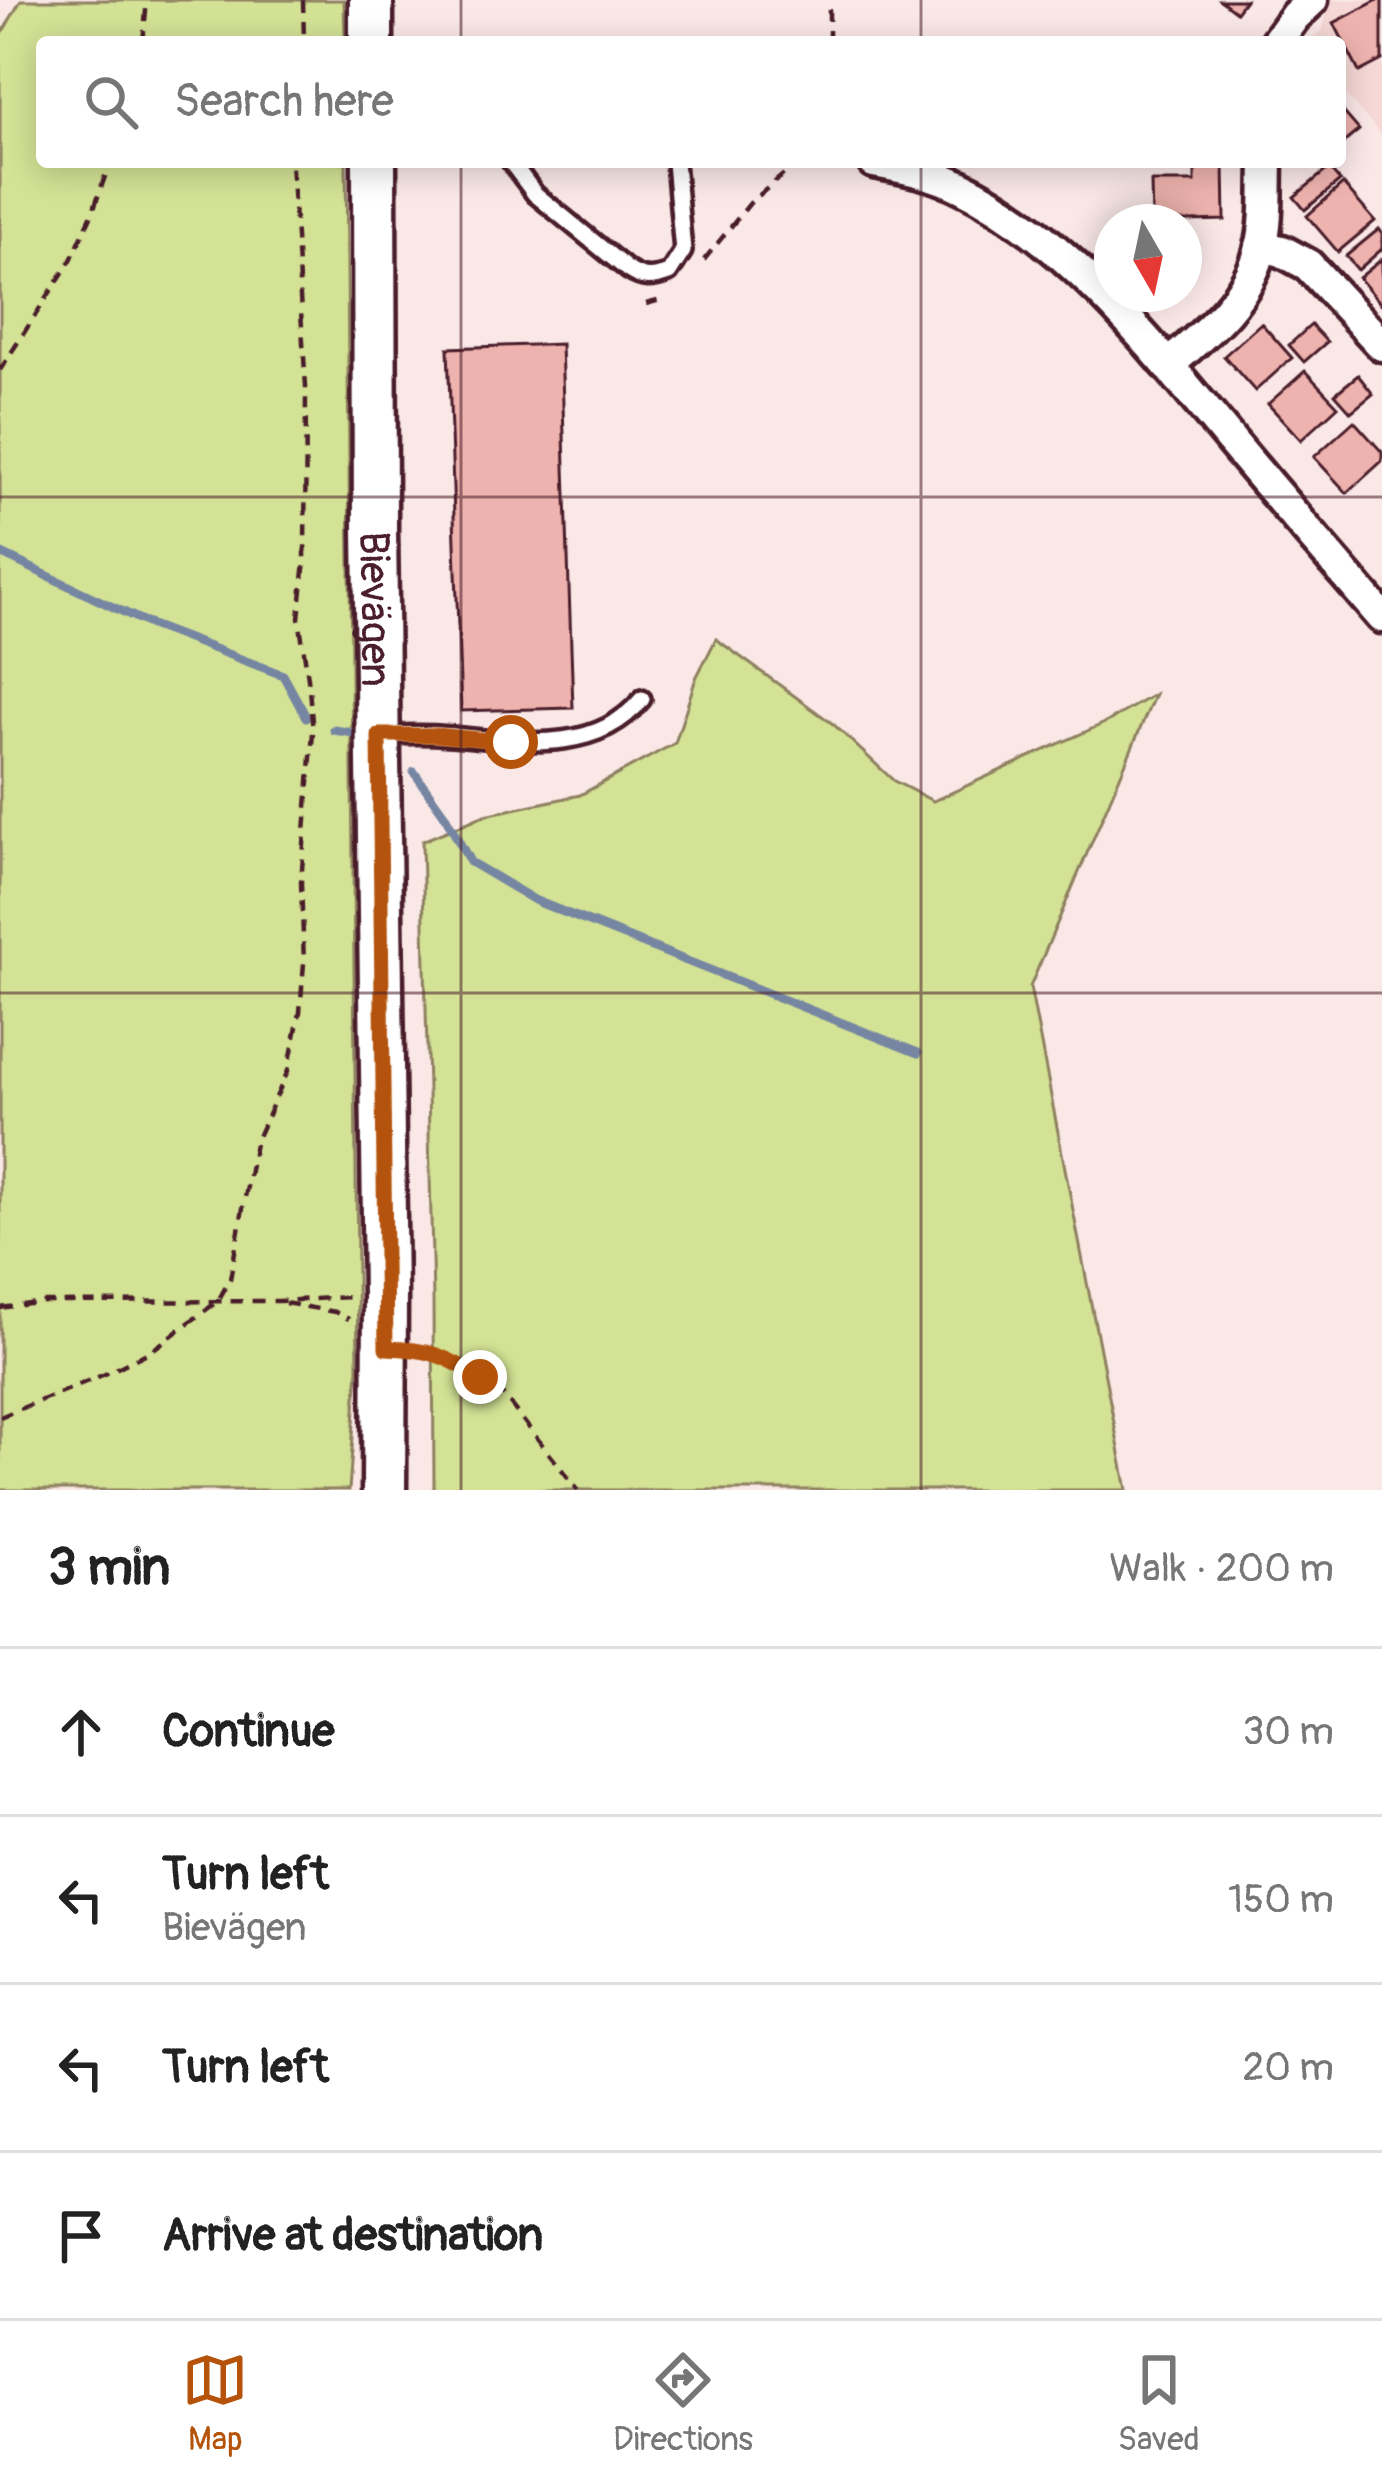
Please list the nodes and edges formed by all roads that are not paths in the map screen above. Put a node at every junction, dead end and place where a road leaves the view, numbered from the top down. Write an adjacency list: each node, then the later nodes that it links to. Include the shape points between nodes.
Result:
1 (370, 0): 3 (street)
2 (1312, 0): 4 (street)
3 (371, 36)
4 (1280, 36)
5 (376, 168): 15 (street, Bievägen)
6 (516, 168): 7 (lane, via 535,194 648,279 669,273 683,250)
7 (676, 168)
8 (905, 168): 12 (street, via 1004,211 1088,280)
9 (1267, 168): 10 (street)
10 (1261, 246): 11 (street, via 1308,265); 12 (street, via 1234,303)
11 (1382, 345)
12 (1168, 364): 13 (street)
13 (1382, 617)
14 (642, 699): 15 (lane, via 626,716 567,740)
15 (379, 735): 16 (street, Bievägen)
16 (384, 1490)

